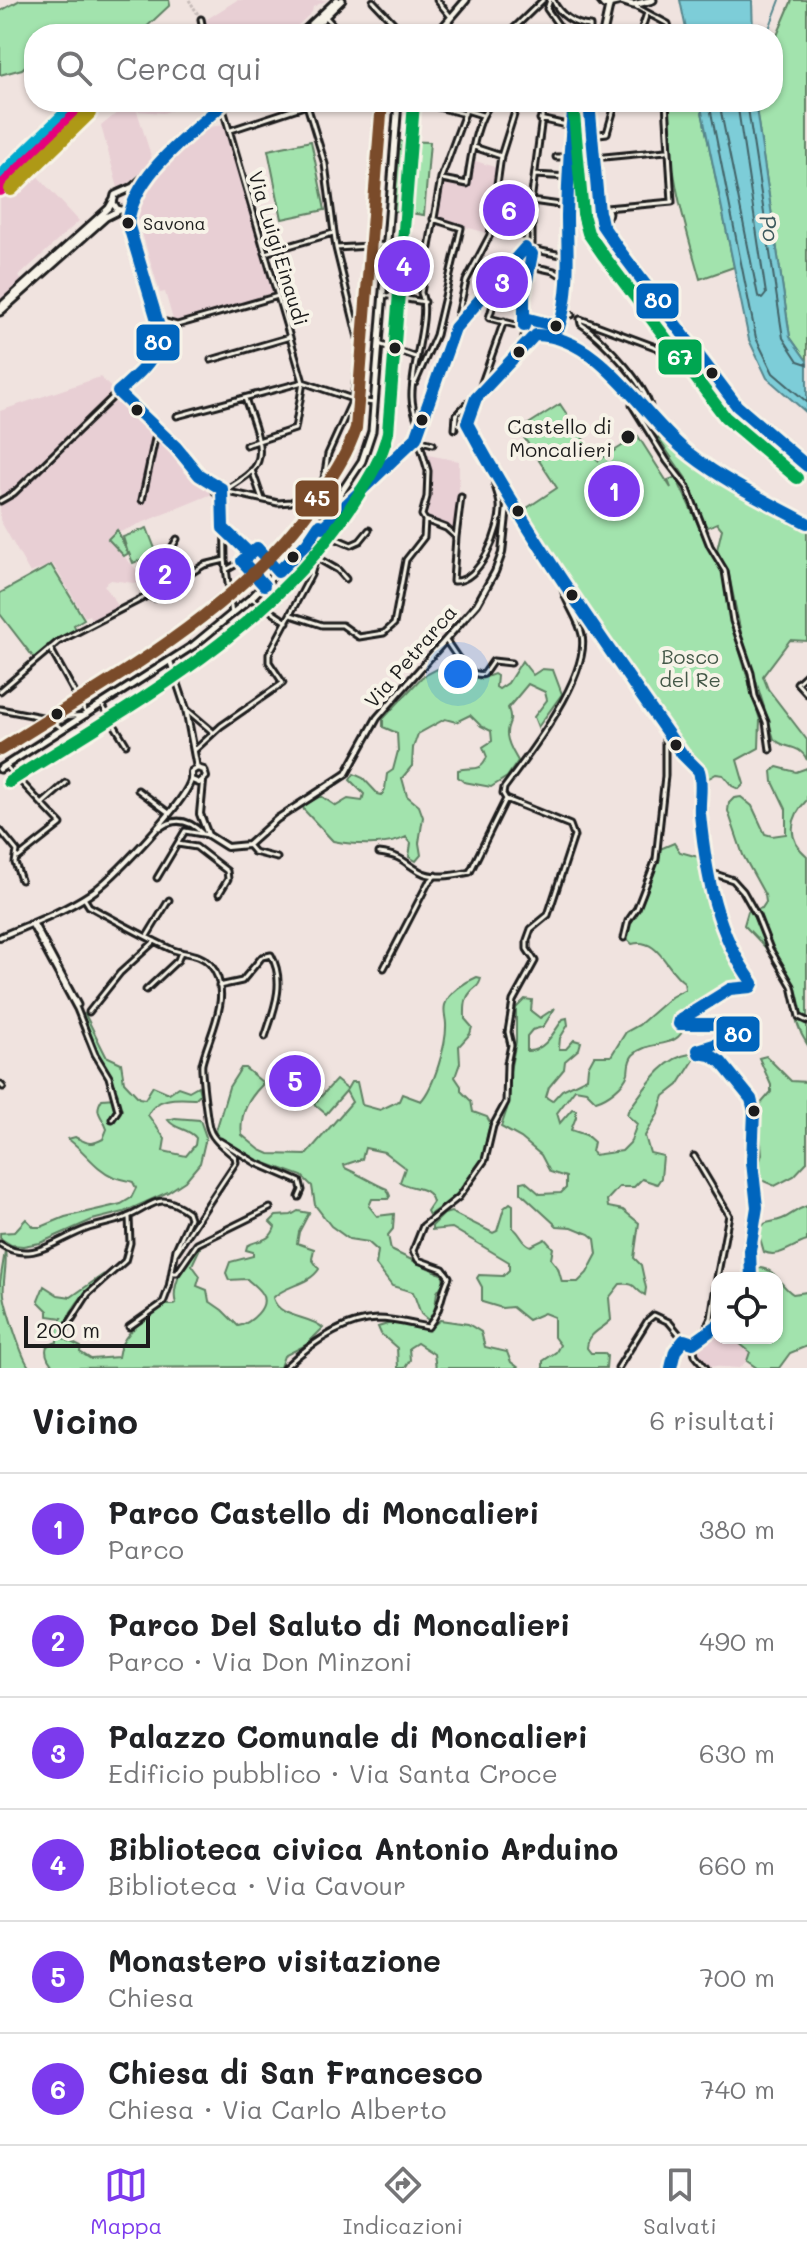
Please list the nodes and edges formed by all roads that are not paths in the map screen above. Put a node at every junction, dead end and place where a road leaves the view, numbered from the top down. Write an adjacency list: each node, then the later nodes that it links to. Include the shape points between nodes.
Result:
1 (340, 0): 14 (main road); 19 (main road)
2 (437, 0): 15 (street)
3 (466, 0): 15 (main road)
4 (543, 0): 24 (street)
5 (552, 0): 11 (street); 12 (street)
6 (653, 0): 10 (main road)
7 (373, 1): 22 (street)
8 (611, 1): 9 (main road); 10 (main road); 17 (main road)
9 (601, 2): 17 (main road)
10 (636, 3): 13 (street)
11 (558, 10): 12 (street); 26 (street)
12 (548, 12): 25 (street)
13 (647, 13): 28 (street); 29 (street)
14 (325, 16): 20 (main road); 21 (street)
15 (451, 17): 23 (main road)
16 (201, 19): 18 (street)
17 (606, 19): 27 (main road)
18 (202, 24)
19 (315, 24)
20 (316, 24)
21 (332, 24)
22 (395, 24)
23 (445, 24)
24 (518, 24)
25 (555, 24)
26 (583, 24)
27 (605, 24)
28 (643, 24)
29 (668, 24)
30 (216, 112): 48 (main road)
31 (217, 112): 45 (main road)
32 (226, 112): 47 (street, Via Luigi Einaudi)
33 (282, 112): 50 (street)
34 (309, 112): 73 (street, via 325,164)
35 (397, 112): 74 (main road)
36 (466, 112): 44 (street); 61 (street)
37 (485, 112): 44 (street)
38 (515, 112): 54 (street)
39 (541, 112): 46 (street)
40 (573, 112): 49 (street)
41 (590, 112): 51 (main road)
42 (613, 112): 51 (street, via 607,133)
43 (666, 112): 53 (street)
44 (483, 115): 52 (street)
45 (211, 118): 47 (street); 48 (main road)
46 (540, 119): 49 (street); 58 (street)
47 (227, 123): 50 (street, Via Luigi Einaudi)
48 (202, 125): 59 (main road)
49 (571, 126): 56 (street)
50 (229, 130): 78 (street, Via Luigi Einaudi)
51 (591, 135): 57 (main road)
52 (474, 147): 54 (street); 61 (street, via 467,184)
53 (667, 151): 57 (street); 70 (street, via 672,202)
54 (501, 156): 63 (street)
55 (556, 157): 56 (street)
56 (570, 157): 60 (street)
57 (594, 158): 70 (main road)
58 (535, 175): 60 (street); 66 (street)
59 (147, 176): 62 (main road); 64 (main road)
60 (569, 177): 67 (street)
61 (441, 178): 71 (street)
62 (123, 191): 64 (main road); 65 (main road)
63 (496, 193): 66 (street); 94 (street, via 490,235 466,281)
64 (133, 199): 68 (main road)
65 (113, 200): 69 (main road); 85 (main road)
66 (532, 204): 67 (street); 76 (street); 77 (street)
67 (568, 206): 79 (street)
68 (130, 208): 69 (main road); 72 (street)
69 (121, 211): 72 (street); 85 (main road, via 106,217)
70 (604, 212): 106 (main road, via 606,231)
71 (433, 219): 84 (street, via 421,293); 103 (street, via 461,228 436,335)
72 (128, 223): 89 (street)
73 (333, 233): 75 (street); 78 (street)
74 (386, 245): 75 (street); 82 (main road)
75 (336, 248): 109 (street, via 360,346)
76 (525, 248): 77 (street); 81 (street)
77 (532, 252): 79 (street); 80 (street, via 536,267); 88 (street)
78 (265, 253): 83 (street, Via Luigi Einaudi)
79 (567, 256): 80 (street)
80 (569, 280): 86 (street)
81 (487, 291): 90 (street, via 496,295 489,318); 94 (street)
82 (382, 295): 84 (street); 98 (main road)
83 (278, 296): 91 (street); 97 (street, Via Luigi Einaudi)
84 (425, 302): 100 (street)
85 (0, 310)
86 (564, 313): 87 (street); 88 (street, via 559,327)
87 (576, 317): 106 (street, via 658,348); 112 (street, via 613,352 643,392 653,408)
88 (525, 318): 93 (street)
89 (156, 319): 91 (street); 92 (street)
90 (504, 321): 93 (street); 105 (street)
91 (177, 325): 92 (street, via 170,330)
92 (159, 327): 104 (street, via 157,353)
93 (526, 327): 95 (street); 96 (street)
94 (455, 328): 114 (street)
95 (534, 334): 96 (street); 99 (street); 108 (street, via 550,333 598,360)
96 (525, 335): 99 (street)
97 (290, 337): 101 (street); 102 (street, Via Luigi Einaudi)
98 (379, 344): 100 (street); 110 (main road)
99 (522, 350): 105 (street)
100 (415, 357): 103 (street)
101 (211, 360)
102 (303, 382): 107 (street); 109 (street); 117 (street, via 295,429)
103 (413, 387): 114 (street)
104 (118, 392): 113 (street); 128 (street)
105 (480, 392): 115 (street, via 456,415); 122 (street, via 467,423)
106 (725, 392): 120 (main road)
107 (245, 398): 111 (street); 117 (street)
108 (634, 398): 112 (street); 174 (street, via 632,405 687,487 725,571 733,621)
109 (353, 399): 110 (street); 126 (street, via 328,454 324,479 314,491 291,502)
110 (374, 403): 131 (main road, via 365,456)
111 (177, 416)
112 (651, 417): 130 (street, via 697,461)
113 (157, 428): 123 (street); 127 (street)
114 (420, 429): 116 (street)
115 (455, 429)
116 (418, 440): 118 (street); 129 (street, via 428,471); 131 (street)
117 (257, 441): 119 (street); 121 (street, via 259,461)
118 (433, 444)
119 (246, 445)
120 (807, 466)
121 (252, 470): 123 (street); 126 (street)
122 (494, 474): 125 (street); 135 (street, via 500,507 496,536 470,576 456,582)
123 (220, 493): 126 (street); 132 (street)
124 (461, 497): 135 (street)
125 (508, 497): 145 (street); 154 (street, Via Petrarca, via 506,537 495,572)
126 (262, 499)
127 (142, 500)
128 (0, 501)
129 (425, 520): 135 (street); 152 (street, via 424,537 406,560 397,619 389,630 359,637 342,625)
130 (807, 523)
131 (321, 526): 134 (street); 143 (main road)
132 (223, 528): 137 (street); 139 (street)
133 (369, 530): 134 (street, via 351,545)
134 (323, 533): 138 (street)
135 (456, 537)
136 (177, 539): 142 (street)
137 (249, 553): 140 (street); 143 (street, via 257,548)
138 (317, 558): 144 (street); 152 (street)
139 (225, 560): 141 (street); 148 (street)
140 (242, 561): 141 (street); 147 (street)
141 (226, 570): 151 (street)
142 (157, 572): 146 (street); 148 (street)
143 (278, 572): 147 (main road)
144 (346, 579)
145 (562, 580): 170 (street); 183 (street, via 581,632 578,660 563,703 504,788)
146 (149, 585): 148 (street); 149 (street)
147 (264, 585): 150 (main road)
148 (160, 586): 149 (street, via 156,598)
149 (149, 595): 155 (street)
150 (251, 598): 151 (main road); 153 (street)
151 (232, 615): 156 (main road)
152 (291, 615): 153 (street)
153 (287, 622): 171 (street, via 268,659 283,683)
154 (446, 641): 157 (street, via 474,675 484,674 493,661); 190 (street, Via Petrarca, via 377,718 346,774 277,819)
155 (50, 648): 159 (street); 165 (street)
156 (171, 661): 161 (main road); 163 (street)
157 (511, 663)
158 (807, 674): 160 (street, via 797,683)
159 (0, 691)
160 (807, 694)
161 (102, 705): 165 (main road); 173 (street)
162 (0, 709): 166 (street)
163 (186, 709): 171 (street); 175 (street)
164 (68, 715): 165 (street); 166 (street); 168 (street)
165 (87, 715): 168 (main road)
166 (47, 718): 167 (street)
167 (54, 722): 169 (street); 172 (street)
168 (72, 724): 169 (main road)
169 (63, 729): 172 (main road)
170 (665, 729): 194 (street, via 700,774 699,811); 204 (street, via 656,859)
171 (213, 732): 175 (street)
172 (50, 738): 176 (main road)
173 (126, 744)
174 (770, 750)
175 (194, 751): 177 (street)
176 (3, 768): 184 (street)
177 (197, 768): 178 (street, via 190,774); 179 (street, via 205,772)
178 (193, 782): 179 (street); 182 (street); 185 (street)
179 (203, 782): 182 (street)
180 (66, 783): 184 (street)
181 (138, 790): 185 (street)
182 (200, 795): 187 (street)
183 (506, 799): 195 (street, via 470,872); 232 (street, via 570,825 574,836 548,915 531,929 527,940 535,961 513,1001 506,1102 493,1126 485,1160 459,1197 423,1226 413,1251 418,1260 443,1269 449,1277 440,1312 428,1327 375,1319 328,1335)
184 (42, 804): 192 (street, via 61,824)
185 (169, 813): 188 (street)
186 (0, 830): 192 (street)
187 (205, 834): 188 (street, via 184,821 173,821); 189 (street, via 185,831); 190 (street, via 227,847)
188 (147, 837): 199 (street)
189 (178, 844): 196 (street); 198 (street, via 196,847 227,871)
190 (248, 845): 193 (street)
191 (379, 853): 195 (street)
192 (18, 858): 197 (street)
193 (277, 858)
194 (709, 872): 212 (street, via 733,880 743,891 792,986 799,1017); 223 (street, via 725,935 738,966 753,983 730,989 679,1024 723,1025 738,1034 698,1050 721,1062 751,1099 754,1111 757,1207)
195 (436, 875): 207 (street)
196 (157, 878)
197 (21, 880)
198 (219, 894)
199 (84, 898): 201 (street); 202 (street, via 89,906)
200 (169, 900): 202 (street)
201 (32, 924): 203 (street); 210 (street); 214 (street, via 109,1077 118,1110)
202 (147, 936): 205 (street)
203 (0, 937)
204 (624, 938)
205 (155, 941): 206 (street); 211 (street)
206 (181, 952): 208 (street, via 208,962); 209 (street)
207 (384, 968)
208 (219, 986): 213 (street, via 242,981 262,957 271,955 279,985); 215 (street, via 217,1021 201,1067 210,1131)
209 (146, 990)
210 (78, 1005)
211 (89, 1012)
212 (807, 1021)
213 (265, 1037)
214 (112, 1119)
215 (217, 1139): 217 (street, via 300,1182); 221 (street, via 236,1162)
216 (694, 1156): 222 (street, via 729,1215)
217 (299, 1197)
218 (270, 1208): 224 (street, via 197,1244)
219 (129, 1217): 220 (street, via 33,1252 16,1254); 221 (street, via 154,1201 188,1212); 227 (street, via 125,1261 88,1294)
220 (0, 1244)
221 (175, 1254): 224 (street)
222 (718, 1272)
223 (751, 1272)
224 (172, 1273): 226 (street, via 163,1303)
225 (711, 1318): 229 (street)
226 (129, 1327)
227 (65, 1330)
228 (711, 1330): 229 (street)
229 (702, 1336): 231 (street)
230 (684, 1340): 231 (street); 233 (street, via 666,1319 654,1315); 234 (street)
231 (693, 1343): 235 (street)
232 (284, 1368)
233 (618, 1368)
234 (671, 1368)
235 (706, 1368)

